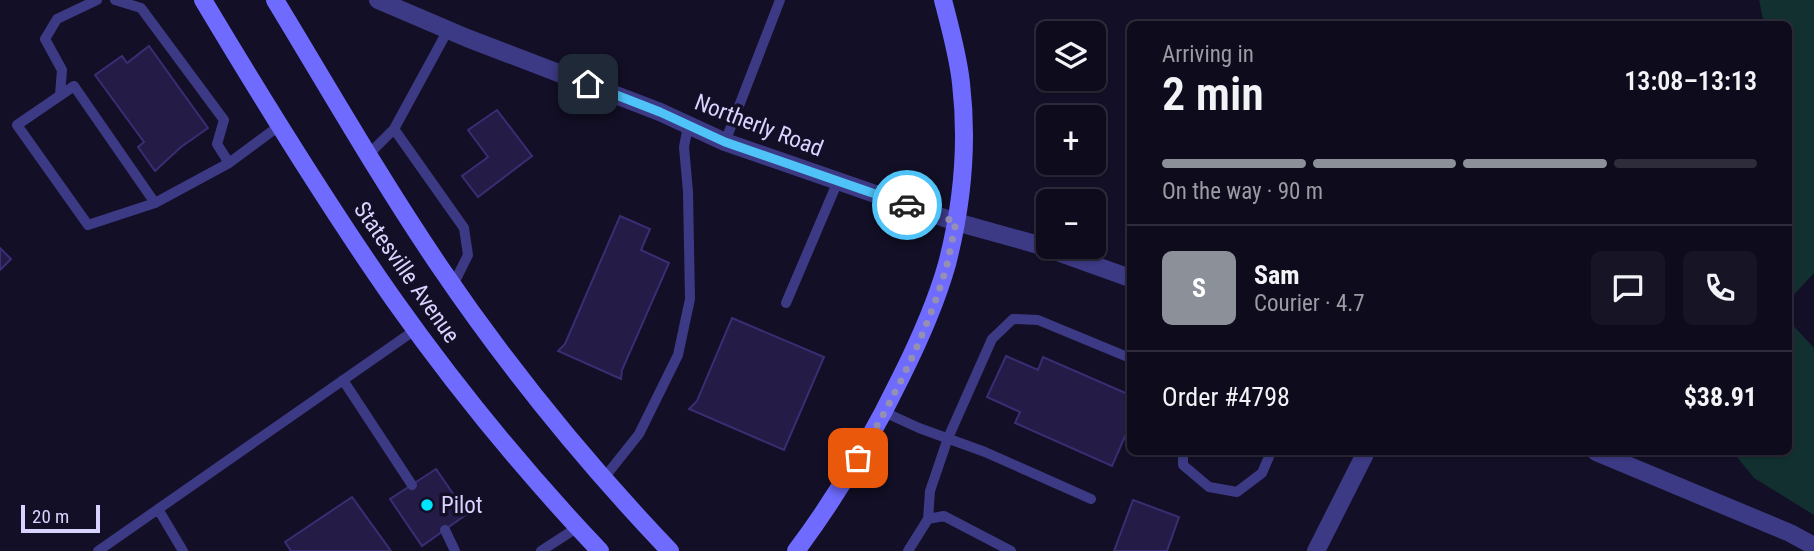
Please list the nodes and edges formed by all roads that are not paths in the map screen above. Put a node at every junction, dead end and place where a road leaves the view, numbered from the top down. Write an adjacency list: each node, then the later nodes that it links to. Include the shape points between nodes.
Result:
1 (97, 0): 9 (lane, via 57,19 45,39 62,70)
2 (115, 0): 15 (lane, via 141,8 224,120 217,144)
3 (203, 0): 11 (main road, Statesville Avenue)
4 (275, 0): 14 (main road, Statesville Avenue)
5 (378, 0): 8 (street, Northerly Road)
6 (779, 0): 13 (lane)
7 (943, 0): 18 (main road, via 961,83 964,133)
8 (447, 30): 10 (street, Northerly Road); 12 (lane)
9 (60, 94): 17 (lane, via 74,86); 17 (lane, via 17,125 88,225)
10 (688, 126): 13 (street, Northerly Road); 31 (lane, via 684,148 690,299 678,355 639,434)
11 (279, 127): 15 (lane); 22 (main road, Statesville Avenue)
12 (394, 129): 14 (lane); 20 (lane, via 464,228 468,255)
13 (725, 142): 16 (street, Northerly Road)
14 (369, 154): 20 (main road, Statesville Avenue)
15 (229, 163): 17 (lane)
16 (838, 181): 18 (street, Northerly Road); 21 (lane)
17 (155, 202)
18 (956, 222): 19 (street, Northerly Road); 25 (main road, via 931,310)
19 (1127, 277)
20 (453, 285): 31 (main road, Statesville Avenue)
21 (786, 303)
22 (415, 330): 24 (lane); 36 (main road, Statesville Avenue, via 519,463)
23 (1127, 357): 26 (lane, via 1038,320 1013,319 992,339)
24 (343, 380): 32 (lane); 34 (lane)
25 (884, 412): 26 (lane); 45 (main road)
26 (948, 438): 33 (lane); 35 (lane, via 930,491)
27 (1183, 455): 28 (lane, via 1183,465 1209,487 1237,492 1262,473)
28 (1270, 455)
29 (1365, 455): 48 (street)
30 (1603, 455): 38 (street)
31 (604, 478): 44 (main road, Statesville Avenue)
32 (412, 485)
33 (1091, 499)
34 (158, 509): 39 (lane); 40 (lane)
35 (928, 519): 46 (lane); 47 (lane, via 944,516)
36 (578, 527): 42 (lane); 43 (main road, Statesville Avenue)
37 (444, 530): 41 (lane)
38 (1814, 546)
39 (98, 551)
40 (183, 551)
41 (455, 551)
42 (541, 551)
43 (600, 551)
44 (670, 551)
45 (796, 551)
46 (908, 551)
47 (1011, 551)
48 (1316, 551)

